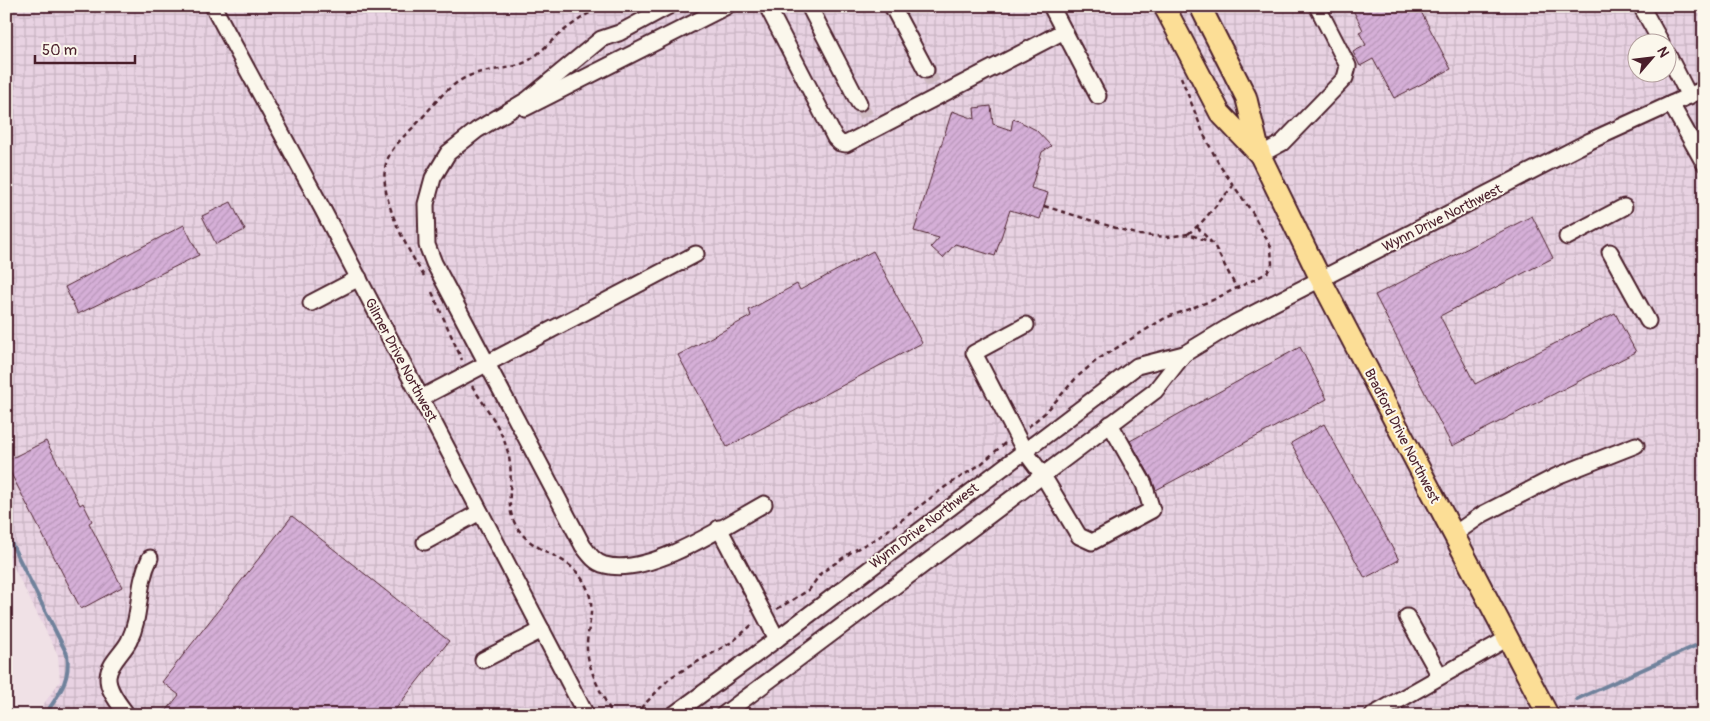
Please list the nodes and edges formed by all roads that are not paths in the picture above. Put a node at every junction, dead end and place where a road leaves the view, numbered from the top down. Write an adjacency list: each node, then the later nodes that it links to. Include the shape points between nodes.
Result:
1 (213, 6): 28 (street, Gilmer Drive Northwest)
2 (669, 6): 21 (street, via 601,39)
3 (726, 6): 21 (street, via 531,106)
4 (766, 6): 12 (street, via 835,138 846,144 871,125 937,90)
5 (809, 6): 19 (street)
6 (892, 6): 14 (street)
7 (1051, 6): 12 (street)
8 (1164, 6): 22 (main road, Bradford Drive Northwest, via 1220,113)
9 (1200, 6): 22 (main road, Bradford Drive Northwest, via 1246,96)
10 (1317, 6): 22 (street, via 1348,66 1348,73 1282,143)
11 (1641, 6): 13 (street)
12 (1064, 30): 17 (street)
13 (1655, 32)
14 (926, 70)
15 (1678, 75): 18 (street)
16 (1704, 89): 18 (street, Wynn Drive Northwest)
17 (1098, 96)
18 (1689, 96): 20 (street, Wynn Drive Northwest)
19 (859, 102)
20 (1671, 104): 23 (street); 29 (street, Wynn Drive Northwest, via 1590,141)
21 (500, 118): 34 (street, via 477,130 448,153 433,178 426,204 425,232 430,255)
22 (1260, 155): 29 (main road, Bradford Drive Northwest)
23 (1704, 163)
24 (1624, 207): 25 (street)
25 (1567, 237)
26 (1610, 252): 31 (street)
27 (696, 254): 34 (street)
28 (358, 278): 30 (street); 35 (street, Gilmer Drive Northwest)
29 (1321, 280): 33 (street, Wynn Drive Northwest, via 1235,323); 43 (main road, Bradford Drive Northwest)
30 (311, 303)
31 (1648, 321)
32 (1026, 325): 38 (street, via 974,353)
33 (1184, 354): 36 (street, Wynn Drive Northwest, via 1155,391); 38 (street, Wynn Drive Northwest, via 1137,366)
34 (487, 364): 35 (street); 42 (street, via 583,546 597,562 614,567 648,564)
35 (421, 398): 41 (street, Gilmer Drive Northwest)
36 (1110, 424): 39 (street, Wynn Drive Northwest); 39 (street, via 1144,484 1152,510 1092,542 1085,541 1078,536)
37 (1636, 445): 43 (street, via 1557,476 1483,514)
38 (1024, 450): 39 (street); 49 (street, Wynn Drive Northwest)
39 (1042, 474): 55 (street, Wynn Drive Northwest)
40 (764, 504): 42 (street)
41 (480, 512): 44 (street); 47 (street, Gilmer Drive Northwest)
42 (719, 528): 49 (street)
43 (1453, 534): 48 (main road, Bradford Drive Northwest)
44 (425, 542)
45 (150, 558): 52 (street, via 142,574 130,640 111,667 108,677 109,687)
46 (1407, 617): 51 (street)
47 (542, 630): 50 (street); 53 (street, Gilmer Drive Northwest)
48 (1508, 638): 51 (street); 57 (main road, Bradford Drive Northwest)
49 (777, 639): 54 (street, Wynn Drive Northwest)
50 (483, 660)
51 (1440, 676): 56 (street)
52 (127, 715)
53 (586, 715)
54 (673, 715)
55 (723, 715)
56 (1373, 715)
57 (1548, 715)

